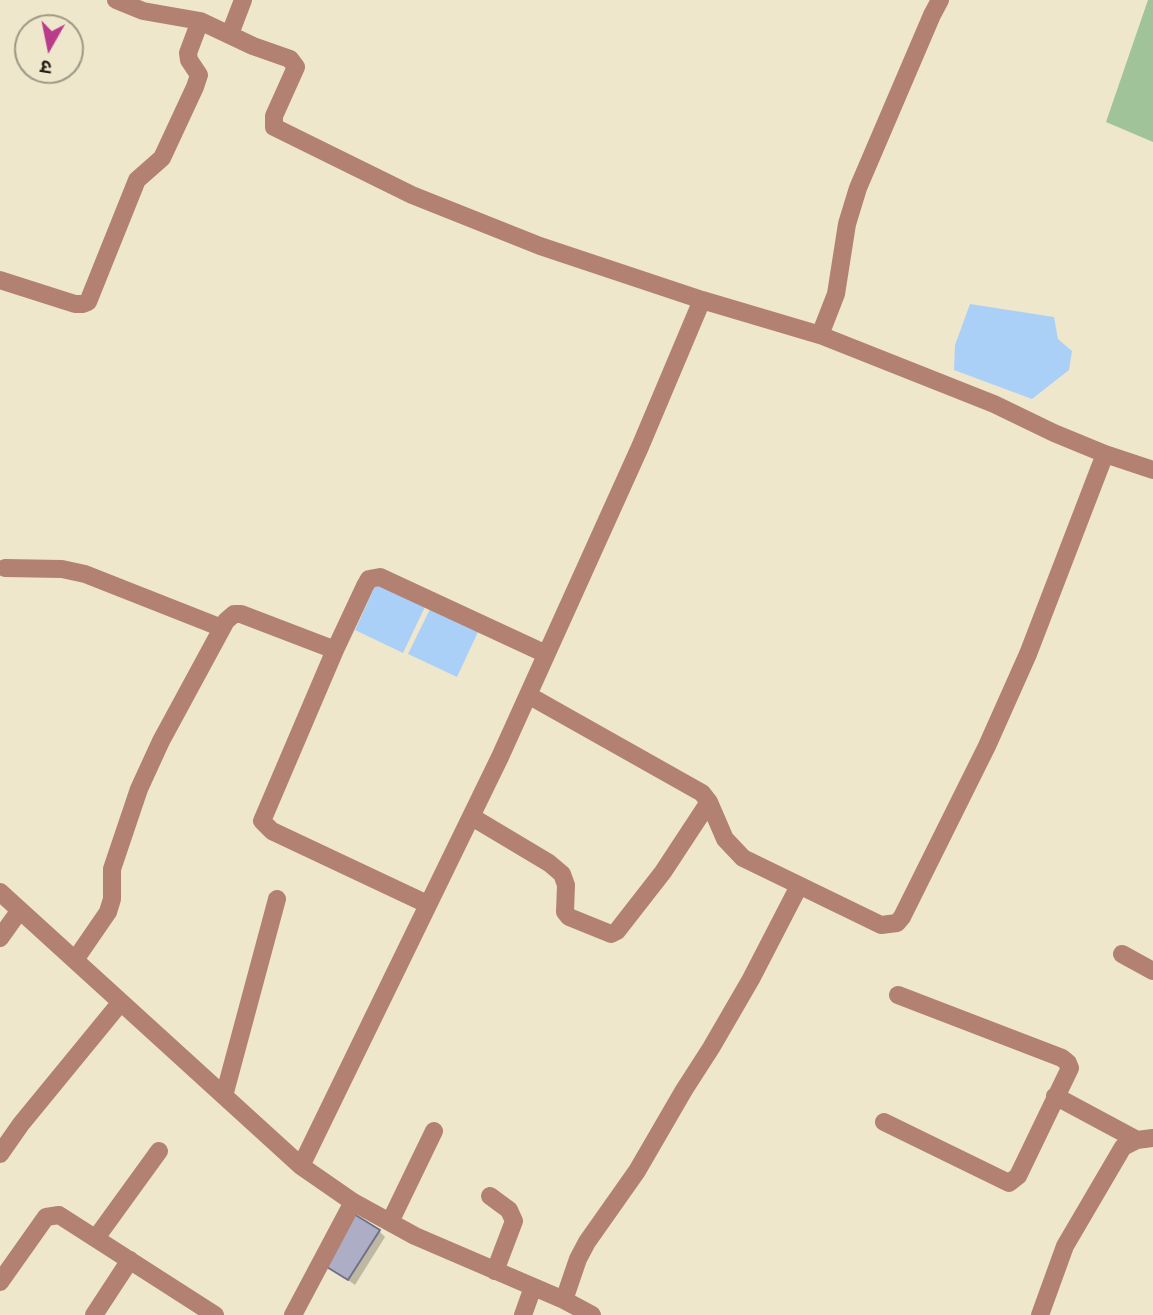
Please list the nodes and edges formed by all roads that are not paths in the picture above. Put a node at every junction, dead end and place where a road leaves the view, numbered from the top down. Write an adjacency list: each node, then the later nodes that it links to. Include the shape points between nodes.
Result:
1 (116, 0): 4 (street, via 143,11)
2 (243, 0): 5 (street)
3 (940, 0): 8 (street, via 858,188 836,294)
4 (200, 21): 5 (street); 6 (street, via 188,53 199,75 195,87 162,158 137,180 88,302 75,304)
5 (230, 34): 7 (street, via 295,63 272,123 281,133 412,195 540,246)
6 (0, 280)
7 (702, 300): 8 (street); 14 (street)
8 (820, 335): 9 (street)
9 (1105, 454): 10 (street); 18 (street, via 1028,654 902,917 897,923 881,925)
10 (1153, 470)
11 (5, 568): 12 (street, via 85,574)
12 (222, 628): 13 (street, via 230,616 241,614); 25 (street, via 139,789 112,869 108,912)
13 (335, 650): 14 (street, via 365,586 375,576); 21 (street, via 262,821 272,831)
14 (546, 654): 15 (street)
15 (528, 695): 16 (street, via 682,781); 17 (street)
16 (709, 802): 17 (street, via 663,872 611,933 569,917 562,874); 18 (street, via 735,851)
17 (472, 817): 21 (street)
18 (799, 886): 45 (street, via 711,1048 637,1171 587,1242)
19 (0, 892): 22 (street)
20 (277, 899): 29 (street)
21 (427, 904): 36 (street)
22 (20, 909): 23 (street); 25 (street)
23 (0, 938)
24 (1122, 954): 26 (street)
25 (75, 960): 28 (street)
26 (1153, 971)
27 (898, 995): 30 (street, via 1062,1058 1069,1068)
28 (121, 1002): 29 (street); 35 (street)
29 (224, 1096): 36 (street)
30 (1055, 1096): 31 (street, via 1018,1176 1009,1182); 33 (street)
31 (884, 1122)
32 (434, 1131): 39 (street)
33 (1145, 1139): 51 (street, via 1123,1147 1065,1246)
34 (159, 1151): 40 (street)
35 (0, 1154)
36 (301, 1166): 38 (street)
37 (490, 1196): 42 (street, via 509,1210 514,1221)
38 (353, 1202): 39 (street); 48 (street)
39 (390, 1222): 42 (street)
40 (96, 1238): 41 (street); 43 (street, via 59,1215 46,1217)
41 (130, 1260): 46 (street); 47 (street)
42 (495, 1271): 44 (street)
43 (0, 1282)
44 (533, 1287): 45 (street); 49 (street)
45 (564, 1300): 50 (street)
46 (208, 1313)
47 (94, 1315)
48 (293, 1315)
49 (523, 1315)
50 (592, 1315)
51 (1040, 1315)

